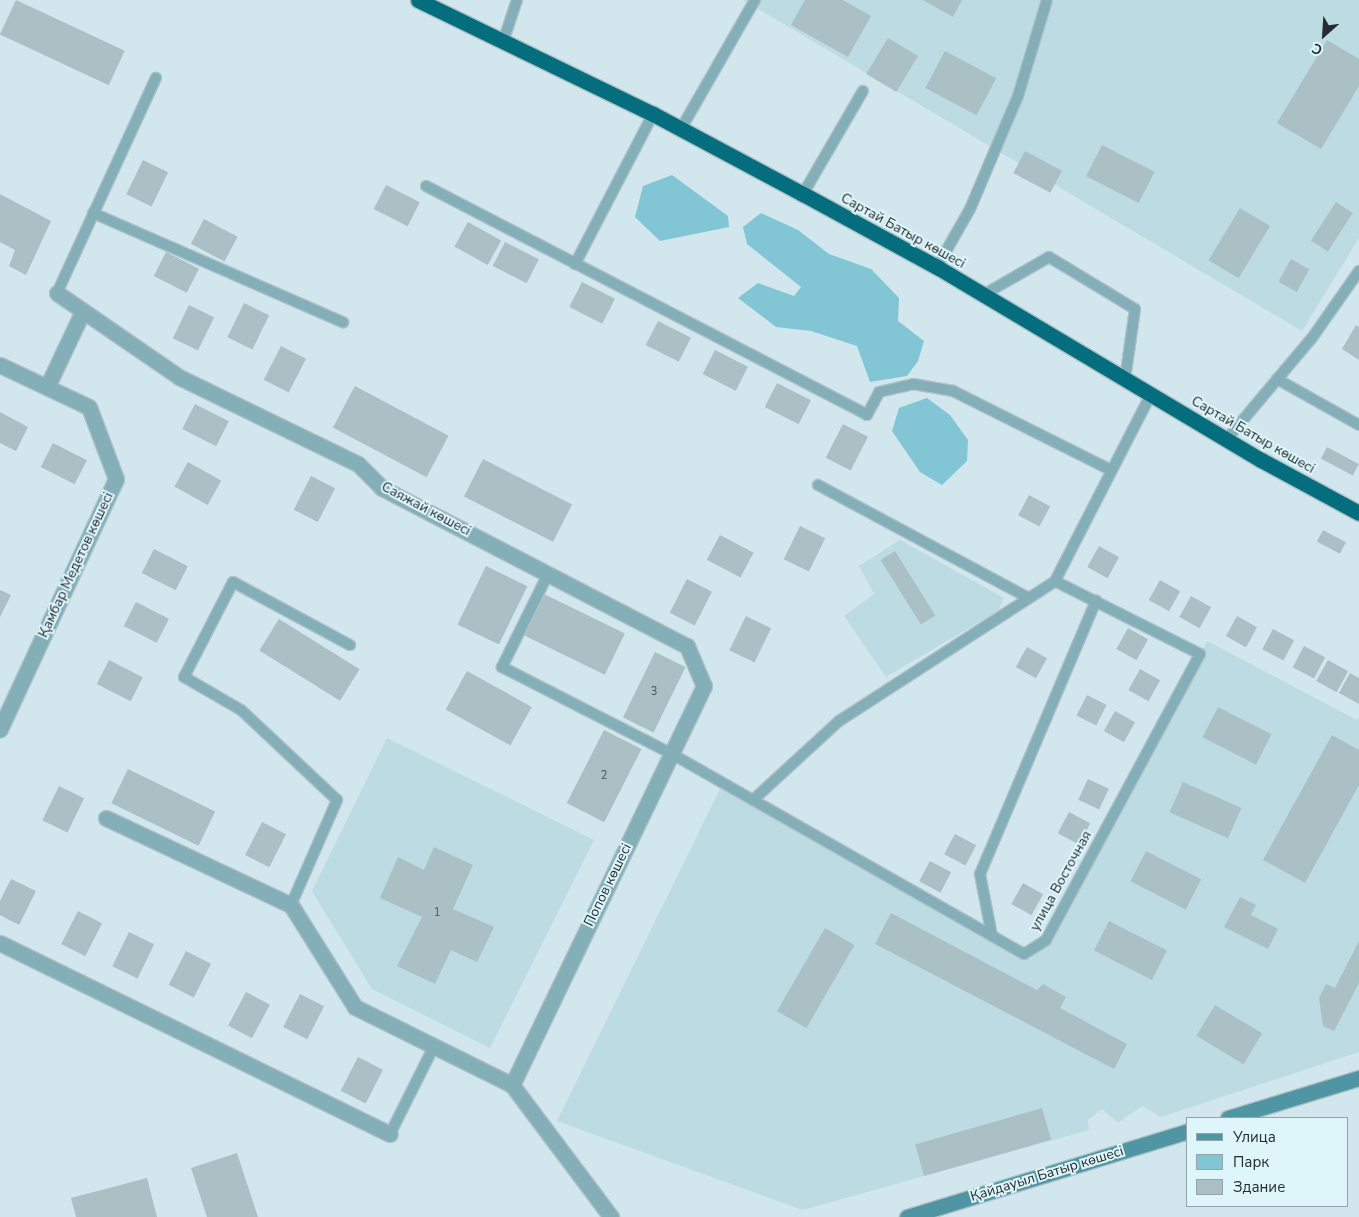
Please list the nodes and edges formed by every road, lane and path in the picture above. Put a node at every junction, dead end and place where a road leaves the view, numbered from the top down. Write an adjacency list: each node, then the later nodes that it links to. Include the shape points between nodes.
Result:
1 (418, 0): 5 (highway, Сартай Батыр көшесі)
2 (516, 0): 5 (lane)
3 (755, 0): 9 (lane)
4 (1047, 0): 14 (lane, via 1018,96 970,209)
5 (504, 39): 8 (highway, Сартай Батыр көшесі)
6 (156, 78): 12 (lane)
7 (863, 90): 11 (lane)
8 (653, 114): 9 (highway, Сартай Батыр көшесі); 13 (lane)
9 (681, 129): 11 (highway, Сартай Батыр көшесі)
10 (426, 186): 13 (lane)
11 (804, 194): 14 (highway, Сартай Батыр көшесі)
12 (93, 213): 16 (lane); 19 (lane)
13 (575, 264): 27 (lane, via 866,414 879,392 913,384 953,391)
14 (937, 268): 17 (highway, Сартай Батыр көшесі)
15 (1359, 271): 22 (lane, via 1312,338)
16 (57, 293): 18 (street, Саяжай көшесі)
17 (983, 295): 21 (highway, Сартай Батыр көшесі); 21 (lane, via 1049,257 1135,309)
18 (83, 311): 23 (street); 30 (street, Саяжай көшесі, via 179,377 358,464 382,488)
19 (342, 322)
20 (0, 365): 23 (street, Қамбар Медетов көшесі)
21 (1125, 379): 24 (highway, Сартай Батыр көшесі)
22 (1277, 379): 25 (lane); 26 (lane)
23 (47, 388): 36 (street, Қамбар Медетов көшесі, via 89,407 116,478)
24 (1151, 394): 26 (highway, Сартай Батыр көшесі); 27 (lane)
25 (1359, 424)
26 (1226, 440): 29 (highway, Сартай Батыр көшесі)
27 (1111, 470): 31 (lane)
28 (818, 485): 32 (lane)
29 (1359, 513)
30 (548, 574): 35 (street, Саяжай көшесі, via 688,646); 37 (lane, улица Восточная, via 502,667)
31 (1056, 581): 32 (lane); 33 (lane, улица Восточная)
32 (1029, 598): 38 (lane, via 839,721)
33 (1096, 601): 41 (lane, via 980,874); 41 (lane, улица Восточная, via 1200,654 1046,940 1024,954)
34 (350, 645): 40 (lane, via 233,582 184,677 241,710 337,800)
35 (704, 686): 37 (street, Попов көшесі)
36 (0, 729)
37 (672, 754): 38 (lane, улица Восточная); 45 (street, Попов көшесі)
38 (753, 800): 41 (lane, улица Восточная)
39 (106, 818): 40 (street)
40 (292, 905): 43 (street, via 355,1007)
41 (992, 936)
42 (0, 943): 48 (street)
43 (434, 1046): 45 (street); 48 (lane)
44 (1356, 1082): 46 (street)
45 (512, 1084): 49 (street)
46 (1232, 1117)
47 (1186, 1132): 50 (street, Қайдауыл Батыр көшесі)
48 (390, 1134)
49 (610, 1217)
50 (907, 1217)

